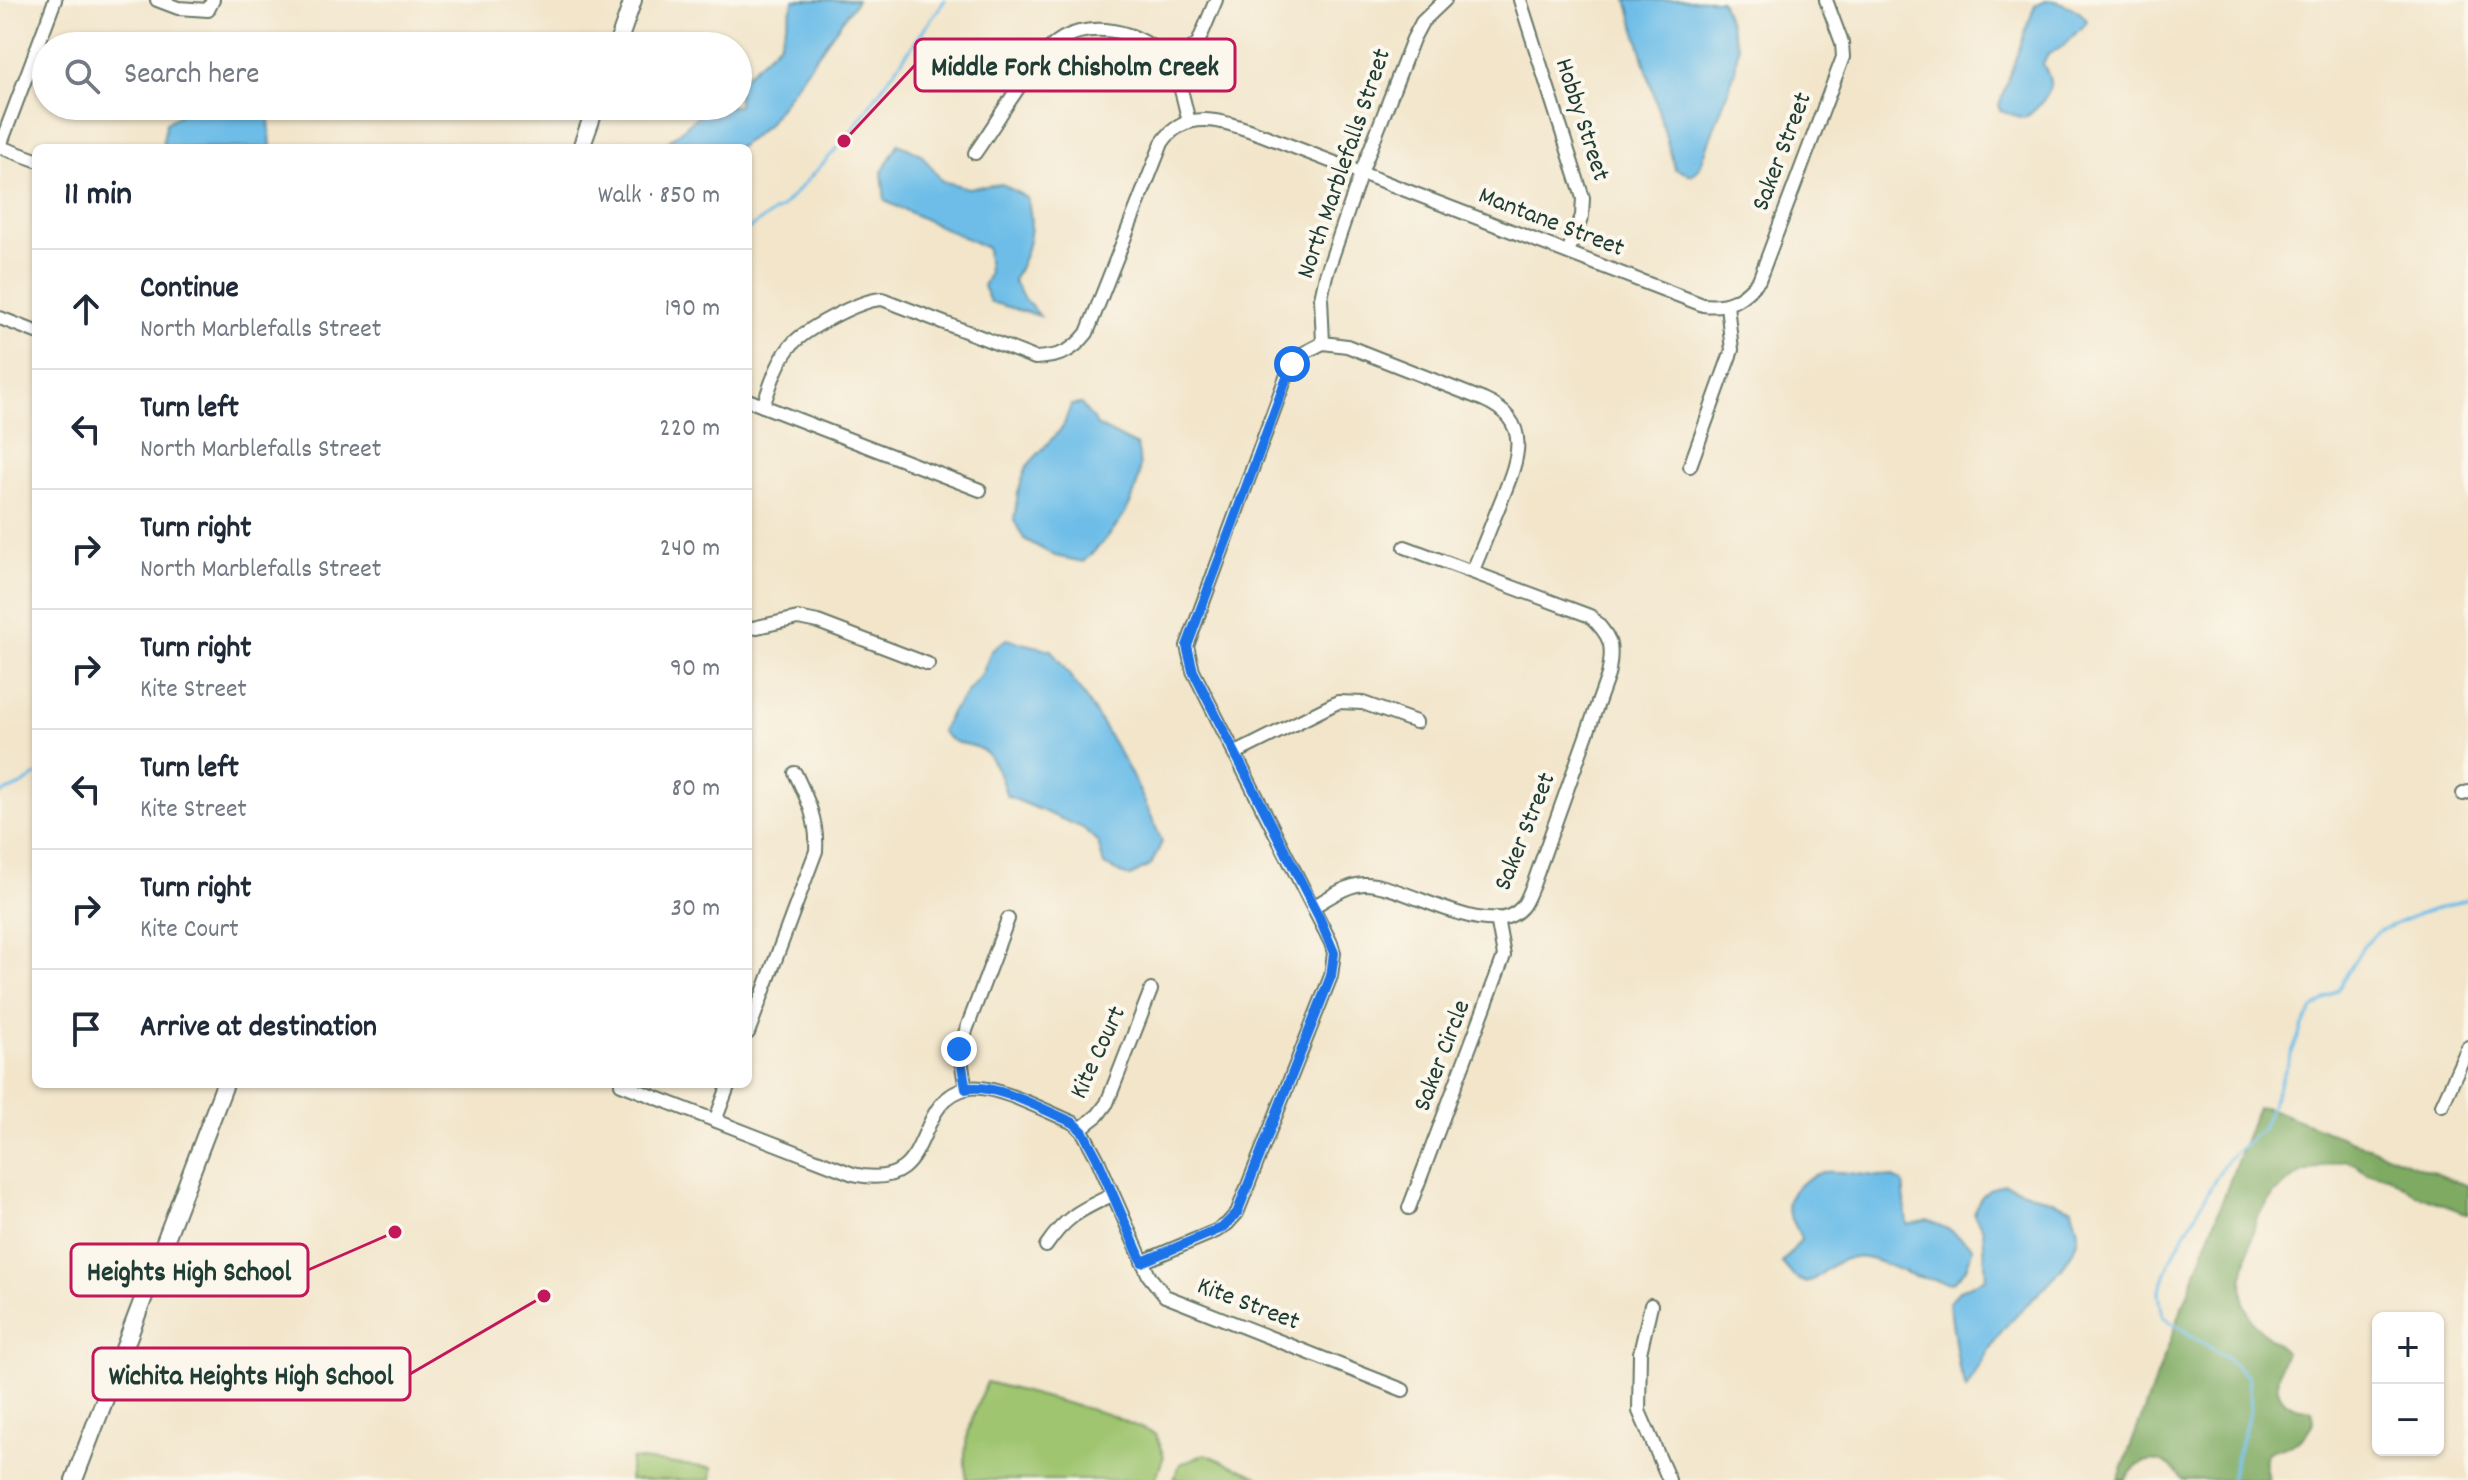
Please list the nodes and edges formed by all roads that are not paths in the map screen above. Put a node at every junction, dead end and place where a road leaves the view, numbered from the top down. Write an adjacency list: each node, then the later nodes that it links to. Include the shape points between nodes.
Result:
1 (55, 0): 9 (street)
2 (157, 0): 3 (street, via 208,10)
3 (213, 0)
4 (633, 0): 10 (main road)
5 (1216, 0): 12 (street, via 1198,43)
6 (1445, 0): 19 (street, North Marblefalls Street, via 1413,39)
7 (1520, 0): 20 (street, Hobby Street, via 1583,198)
8 (1826, 0): 21 (street, Saker Street, via 1843,57 1759,280)
9 (43, 32)
10 (622, 32)
11 (32, 61): 16 (street)
12 (1171, 66): 14 (street); 17 (street, via 1154,49 1122,33 1103,29 1068,37 1051,47)
13 (591, 120): 15 (main road)
14 (1189, 122): 19 (street, Mantane Street, via 1226,122); 26 (street, via 1169,132 1162,143 1087,333 1071,351 1035,358 882,299 868,300 790,346)
15 (582, 144)
16 (0, 147): 18 (street)
17 (975, 153)
18 (32, 159)
19 (1361, 173): 20 (street, Mantane Street); 24 (street, North Marblefalls Street, via 1324,284)
20 (1568, 252): 21 (street, Mantane Street, via 1703,305)
21 (1727, 305): 27 (street, via 1730,358)
22 (0, 318): 23 (street)
23 (32, 330)
24 (1323, 343): 30 (street, via 1347,346 1484,400 1510,418 1518,437 1516,459); 34 (street, via 1302,354 1288,372 1188,637 1189,662)
25 (752, 402): 26 (street)
26 (763, 406): 28 (street)
27 (1690, 466)
28 (980, 490)
29 (1405, 547): 30 (street, Saker Street)
30 (1473, 570): 37 (street, Saker Street, via 1590,616 1606,632 1612,652 1533,885 1521,908)
31 (752, 628): 32 (street, via 798,618 818,622)
32 (928, 664)
33 (1416, 722): 34 (street, via 1363,703 1338,702)
34 (1234, 754): 36 (street)
35 (795, 773): 40 (street, via 813,812 816,851)
36 (1314, 906): 37 (street, via 1348,887 1374,884 1478,920); 52 (street, via 1334,953 1331,976 1240,1206 1222,1228)
37 (1497, 918): 50 (street, Saker Circle, via 1504,956)
38 (1008, 919): 45 (street, via 959,1049)
39 (1151, 990): 48 (street, Kite Court, via 1107,1103)
40 (752, 1022)
41 (2468, 1047): 46 (street)
42 (223, 1088): 55 (main road)
43 (631, 1088): 47 (street)
44 (727, 1088): 47 (street)
45 (966, 1089): 47 (street, via 940,1106 911,1161 884,1178 853,1174); 48 (street, via 1001,1092)
46 (2442, 1105)
47 (715, 1121)
48 (1080, 1129): 49 (street, Kite Street)
49 (1112, 1195): 51 (street, via 1073,1214); 52 (street, Kite Street)
50 (1409, 1208)
51 (1046, 1246)
52 (1142, 1262): 54 (street, Kite Street, via 1165,1296)
53 (1651, 1305): 56 (street, via 1640,1353 1639,1411)
54 (1403, 1390)
55 (74, 1480)
56 (1669, 1480)

